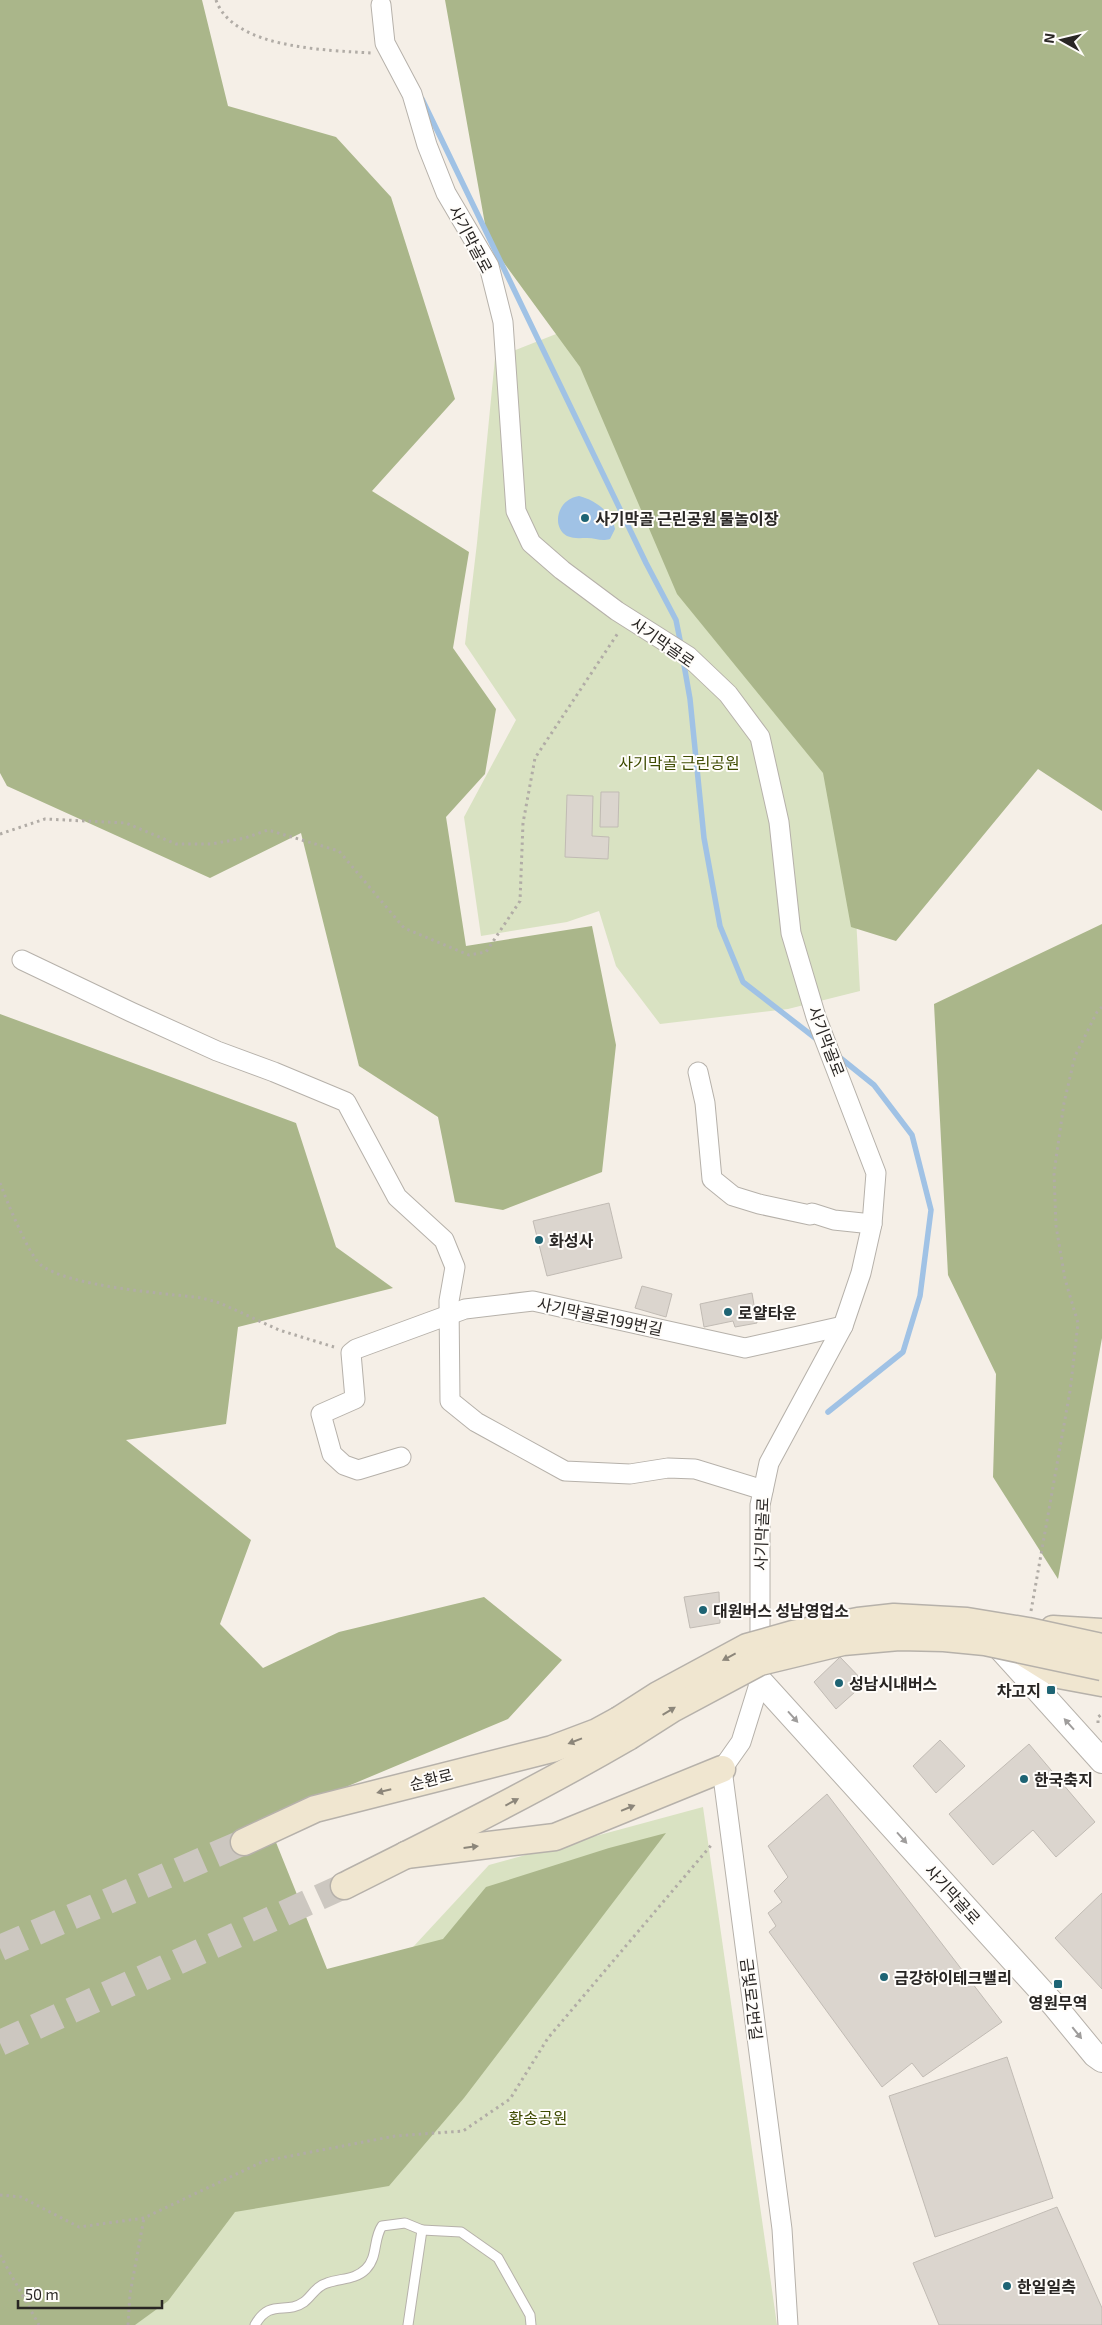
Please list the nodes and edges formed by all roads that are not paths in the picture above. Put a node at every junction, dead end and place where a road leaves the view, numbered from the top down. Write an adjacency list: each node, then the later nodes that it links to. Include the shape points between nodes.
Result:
1 (381, 5): 4 (street, 사기막골로, via 384,43 412,94 446,193 489,266 503,322 516,511 531,543 628,618 688,656 728,694 760,738 779,822 790,933 816,1017 876,1173)
2 (22, 960): 5 (street, via 200,1043 346,1102 397,1197 444,1240 455,1268)
3 (698, 1072): 4 (street, via 705,1103 712,1179 734,1196 759,1204 834,1220)
4 (872, 1224): 6 (street, 사기막골로, via 861,1273)
5 (449, 1308): 6 (street, 사기막골로199번길, via 533,1301 745,1348); 7 (street, 사기막골로199번길, via 351,1353 355,1399 321,1414 332,1454 344,1465 358,1470); 8 (street, via 450,1401 476,1422 565,1471 630,1474 668,1468 695,1469)
6 (843, 1326): 8 (street, 사기막골로, via 769,1463)
7 (401, 1456)
8 (763, 1490): 11 (street, 사기막골로, via 760,1505)
9 (980, 1626): 10 (main road); 11 (street, via 883,1622); 14 (main road, via 1059,1675); 16 (street, one-way to 9)
10 (1101, 1632): 15 (main road, one-way to 15, bridge, via 1028,1631 968,1621 903,1618 858,1621 801,1632 747,1647 658,1695)
11 (759, 1647): 13 (street, 사기막골로)
12 (1102, 1667): 15 (main road, one-way to 12, bridge, via 672,1709 760,1662 843,1642 899,1637 944,1638 985,1642)
13 (760, 1681): 17 (street, via 741,1742); 21 (street, 사기막골로, one-way to 21, via 1054,2005)
14 (1102, 1683)
15 (623, 1728): 18 (main road, 순환로, one-way to 18, via 597,1732 552,1749 315,1810); 19 (main road, one-way to 15, via 561,1776)
16 (1102, 1761)
17 (722, 1770): 19 (main road, one-way to 17, via 555,1837); 26 (street, 금빛로2번길, via 782,2229)
18 (244, 1842)
19 (406, 1856): 20 (main road)
20 (344, 1886)
21 (1100, 2063)
22 (422, 2230): 23 (lane, via 405,2223 382,2226 377,2234 372,2260 363,2272 328,2282 303,2303 291,2308 280,2306 262,2314); 24 (lane); 25 (lane, via 461,2232 498,2258 530,2315)
23 (254, 2325)
24 (408, 2325)
25 (531, 2325)
26 (788, 2325)

